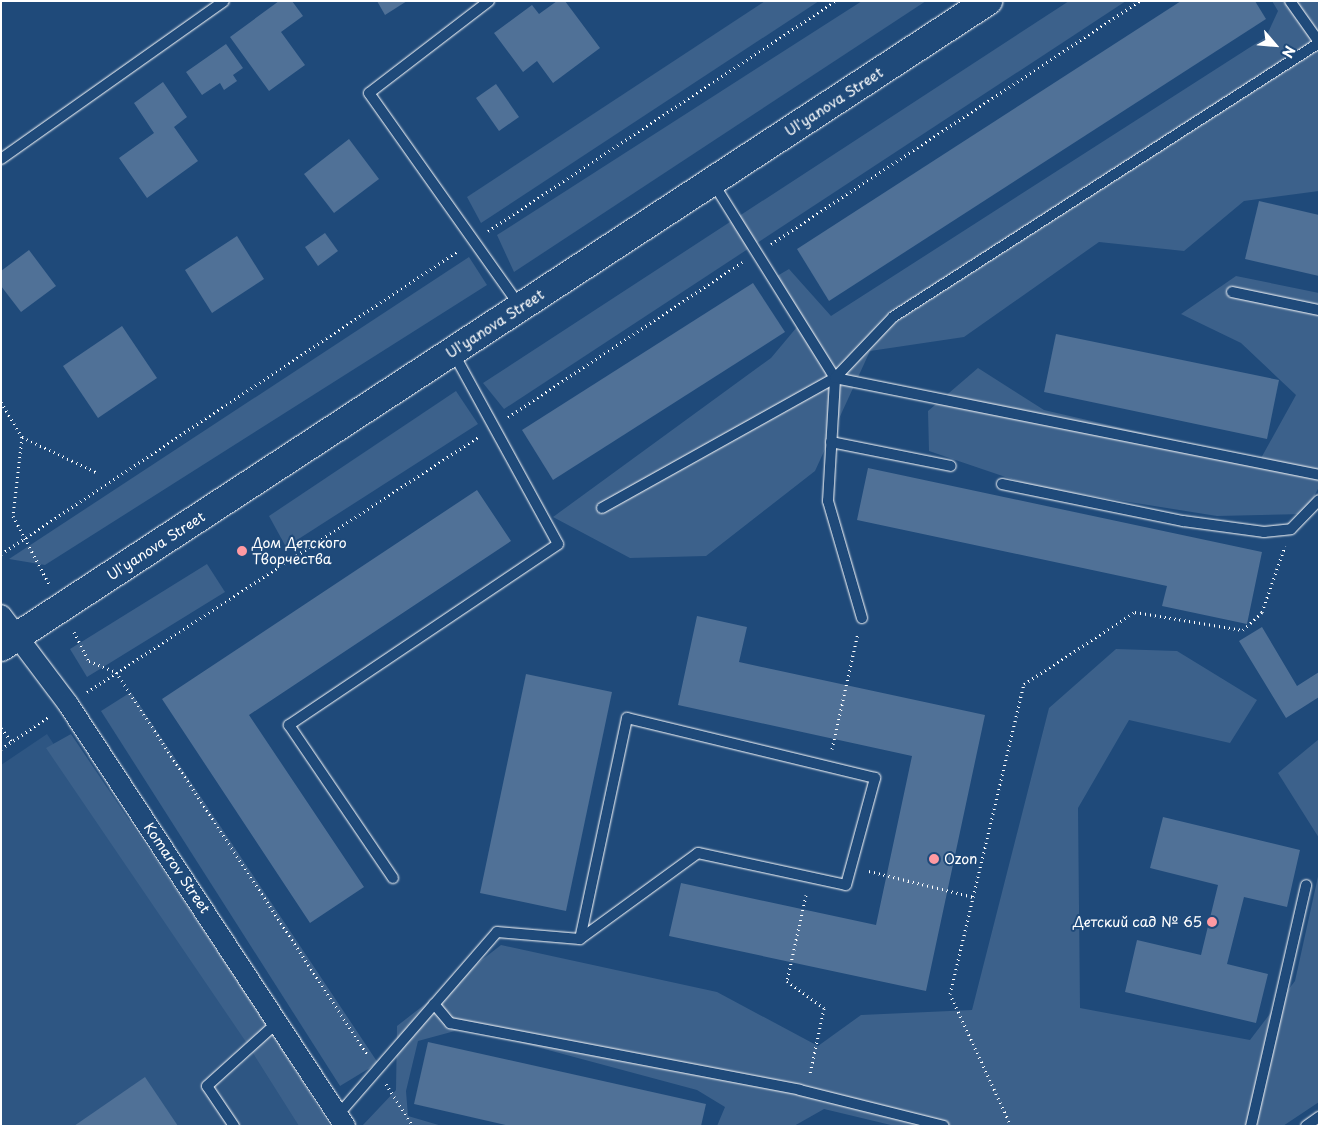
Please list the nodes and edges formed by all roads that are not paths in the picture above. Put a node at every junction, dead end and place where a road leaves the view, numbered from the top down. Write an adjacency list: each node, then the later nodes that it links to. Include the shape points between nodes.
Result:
1 (224, 1): 6 (lane)
2 (489, 1): 9 (lane, via 369,92)
3 (1290, 1): 5 (lane)
4 (983, 3): 7 (main road, Ul'yanova Street)
5 (1319, 42): 12 (lane, via 893,316)
6 (1, 159)
7 (712, 182): 9 (main road, Ul'yanova Street); 12 (lane)
8 (1232, 292): 10 (lane)
9 (521, 306): 11 (main road, Ul'yanova Street)
10 (1319, 310)
11 (452, 352): 20 (main road, Ul'yanova Street, via 62,608); 21 (lane, via 558,544 289,725)
12 (835, 378): 13 (lane); 15 (lane); 18 (lane)
13 (831, 442): 14 (lane); 19 (lane, via 828,501)
14 (951, 466)
15 (1319, 476)
16 (1002, 484): 17 (lane, via 1222,528 1264,532 1291,529)
17 (1319, 500)
18 (602, 508)
19 (862, 618)
20 (6, 633): 25 (street, Komarov Street, via 68,704)
21 (392, 878)
22 (1306, 885): 30 (lane)
23 (580, 940): 23 (lane, via 628,718 875,778 846,885 698,853); 24 (lane, via 497,932)
24 (434, 1004): 27 (lane, via 377,1070); 29 (lane, via 450,1023 806,1092)
25 (279, 1021): 27 (street, Komarov Street); 28 (lane, via 207,1086)
26 (1319, 1117): 31 (lane)
27 (341, 1120)
28 (234, 1126)
29 (944, 1126)
30 (1251, 1126)
31 (1306, 1126)

